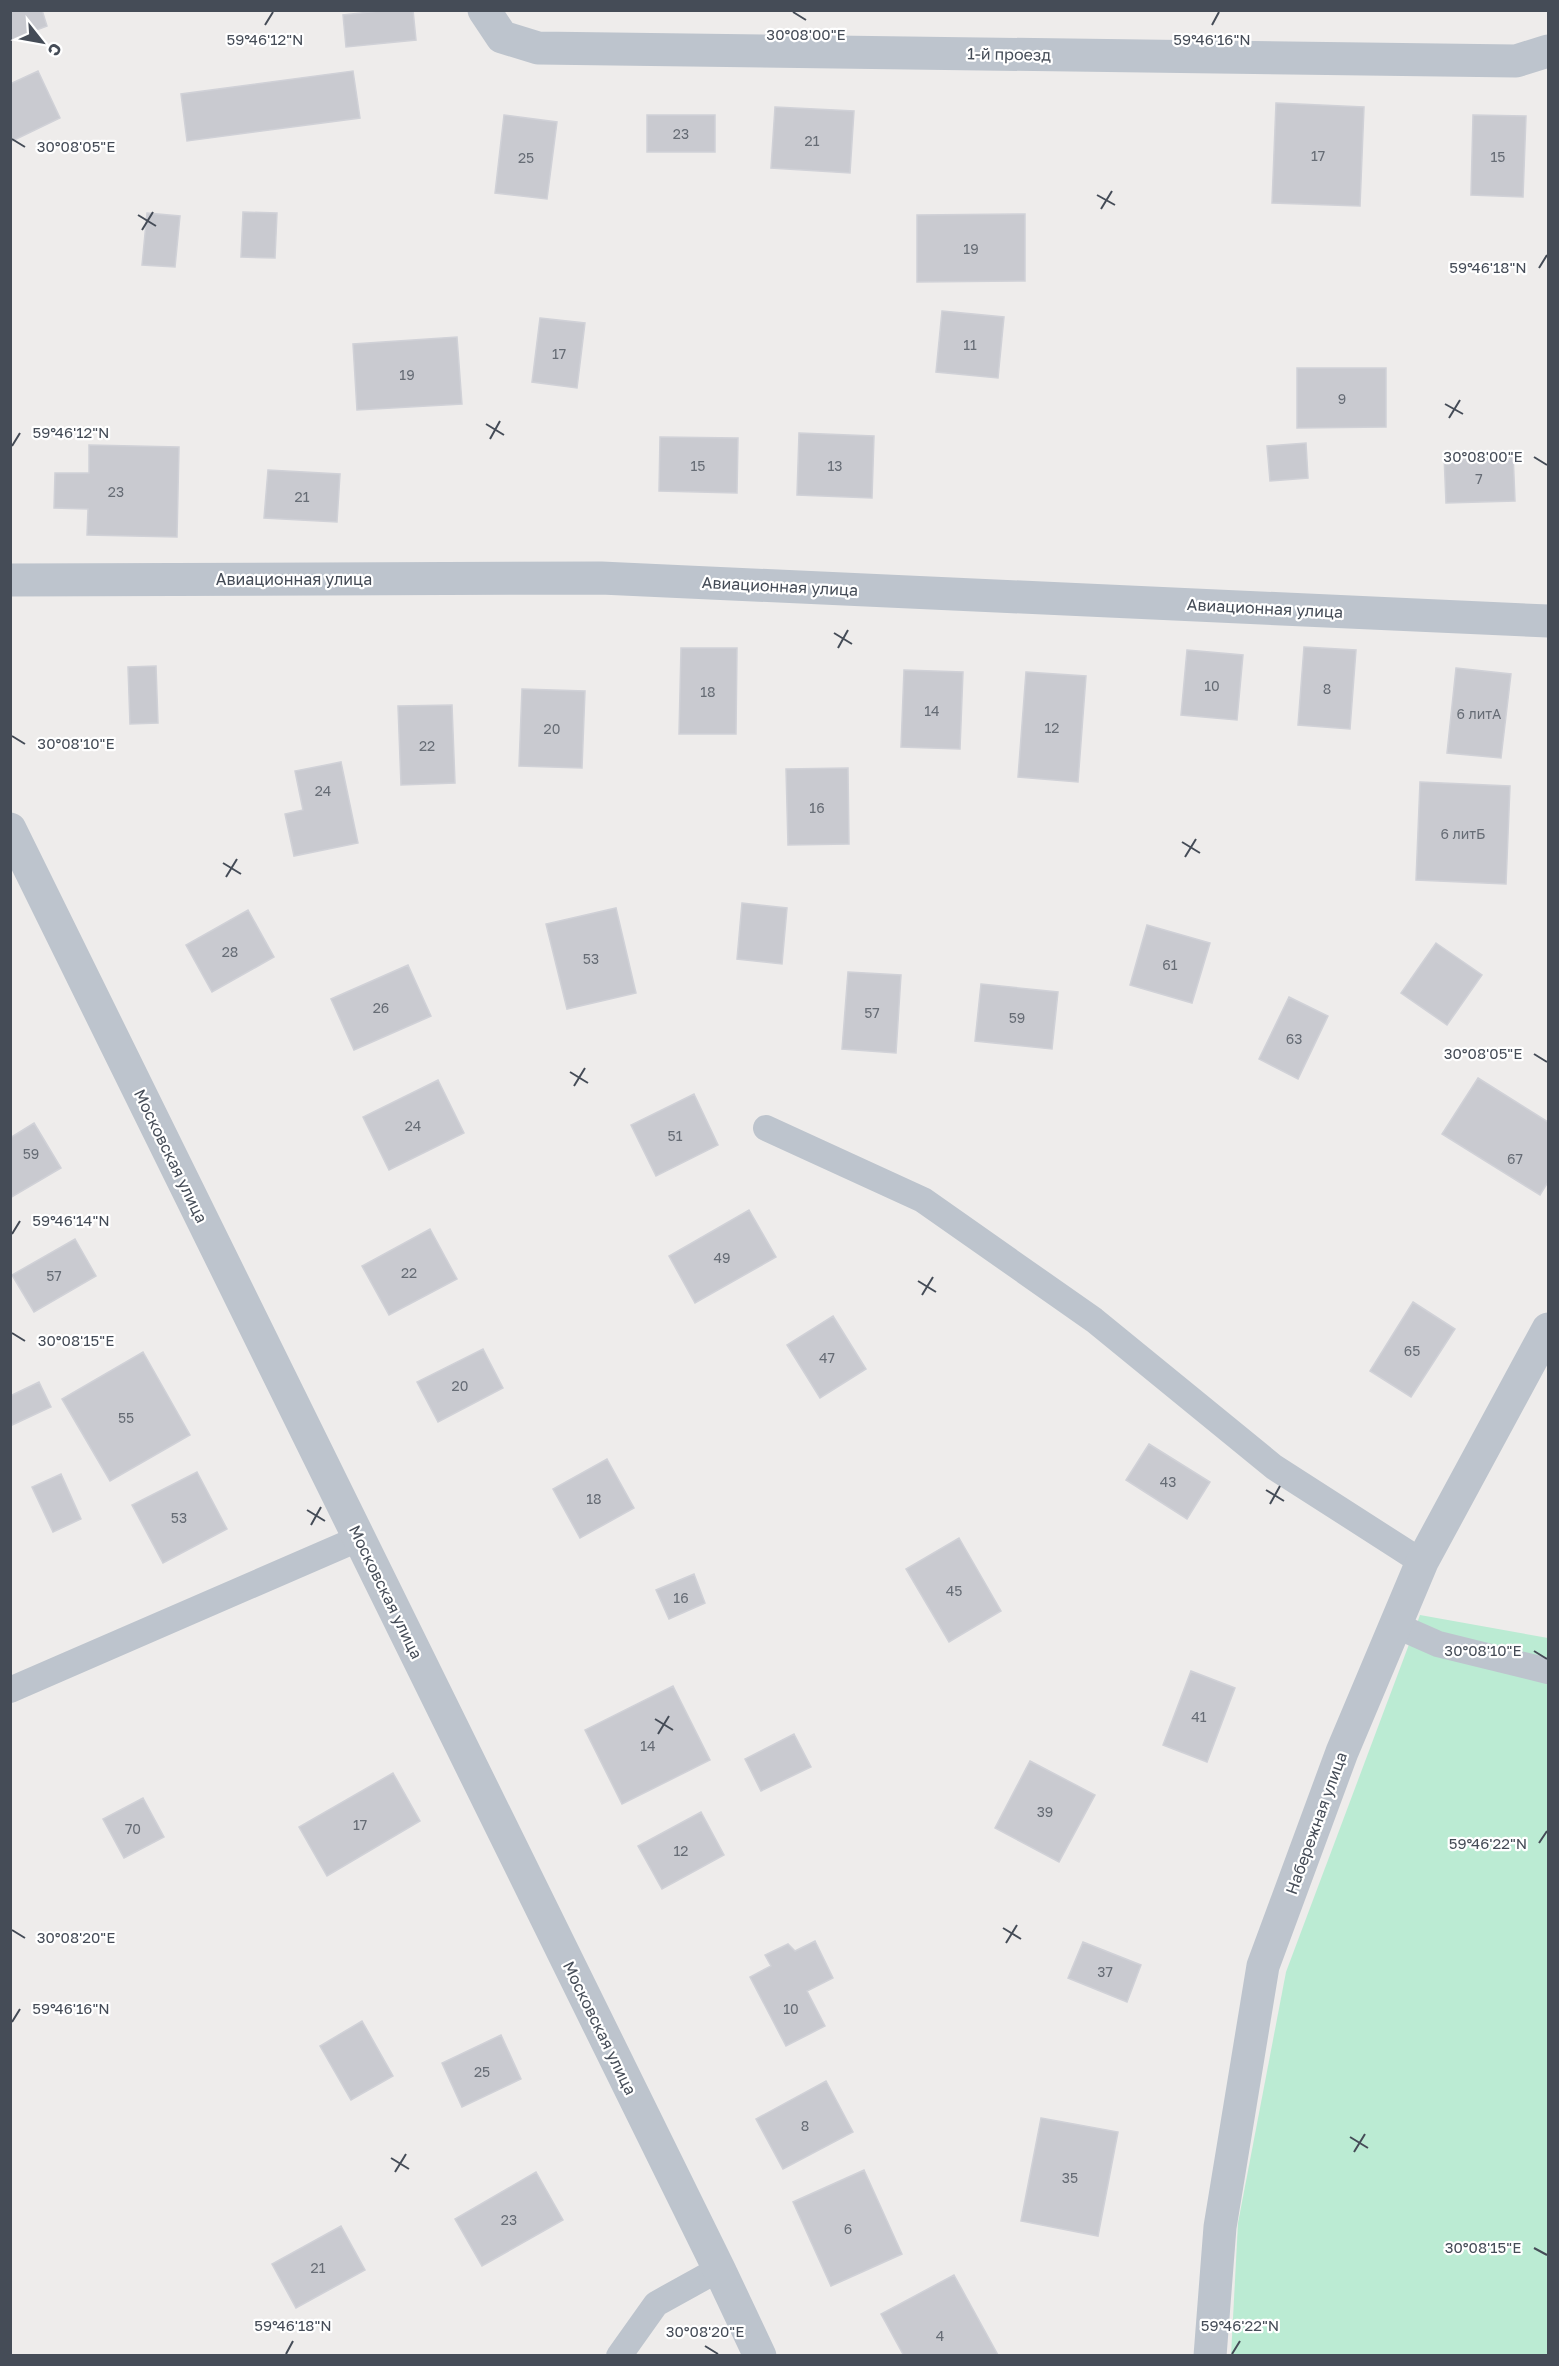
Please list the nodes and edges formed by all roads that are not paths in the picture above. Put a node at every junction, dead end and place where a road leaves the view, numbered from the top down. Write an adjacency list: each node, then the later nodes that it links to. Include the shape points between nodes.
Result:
1 (484, 10): 2 (street, 1-й проезд, via 502,37 538,48 1516,61)
2 (1548, 51)
3 (10, 580): 4 (street, Авиационная улица, via 601,578)
4 (1548, 621)
5 (10, 829): 8 (street, Московская улица)
6 (766, 1128): 9 (lane, via 923,1200 1094,1320 1274,1467)
7 (1548, 1329): 9 (street, Набережная улица)
8 (360, 1538): 12 (lane); 13 (street, Московская улица)
9 (1422, 1562): 10 (street, Набережная улица)
10 (1395, 1625): 11 (lane, via 1438,1644); 16 (street, Набережная улица, via 1342,1752 1263,1966 1220,2228)
11 (1548, 1671)
12 (10, 1690)
13 (719, 2270): 14 (lane, via 656,2304); 15 (street, Московская улица)
14 (619, 2355)
15 (760, 2355)
16 (1210, 2355)

